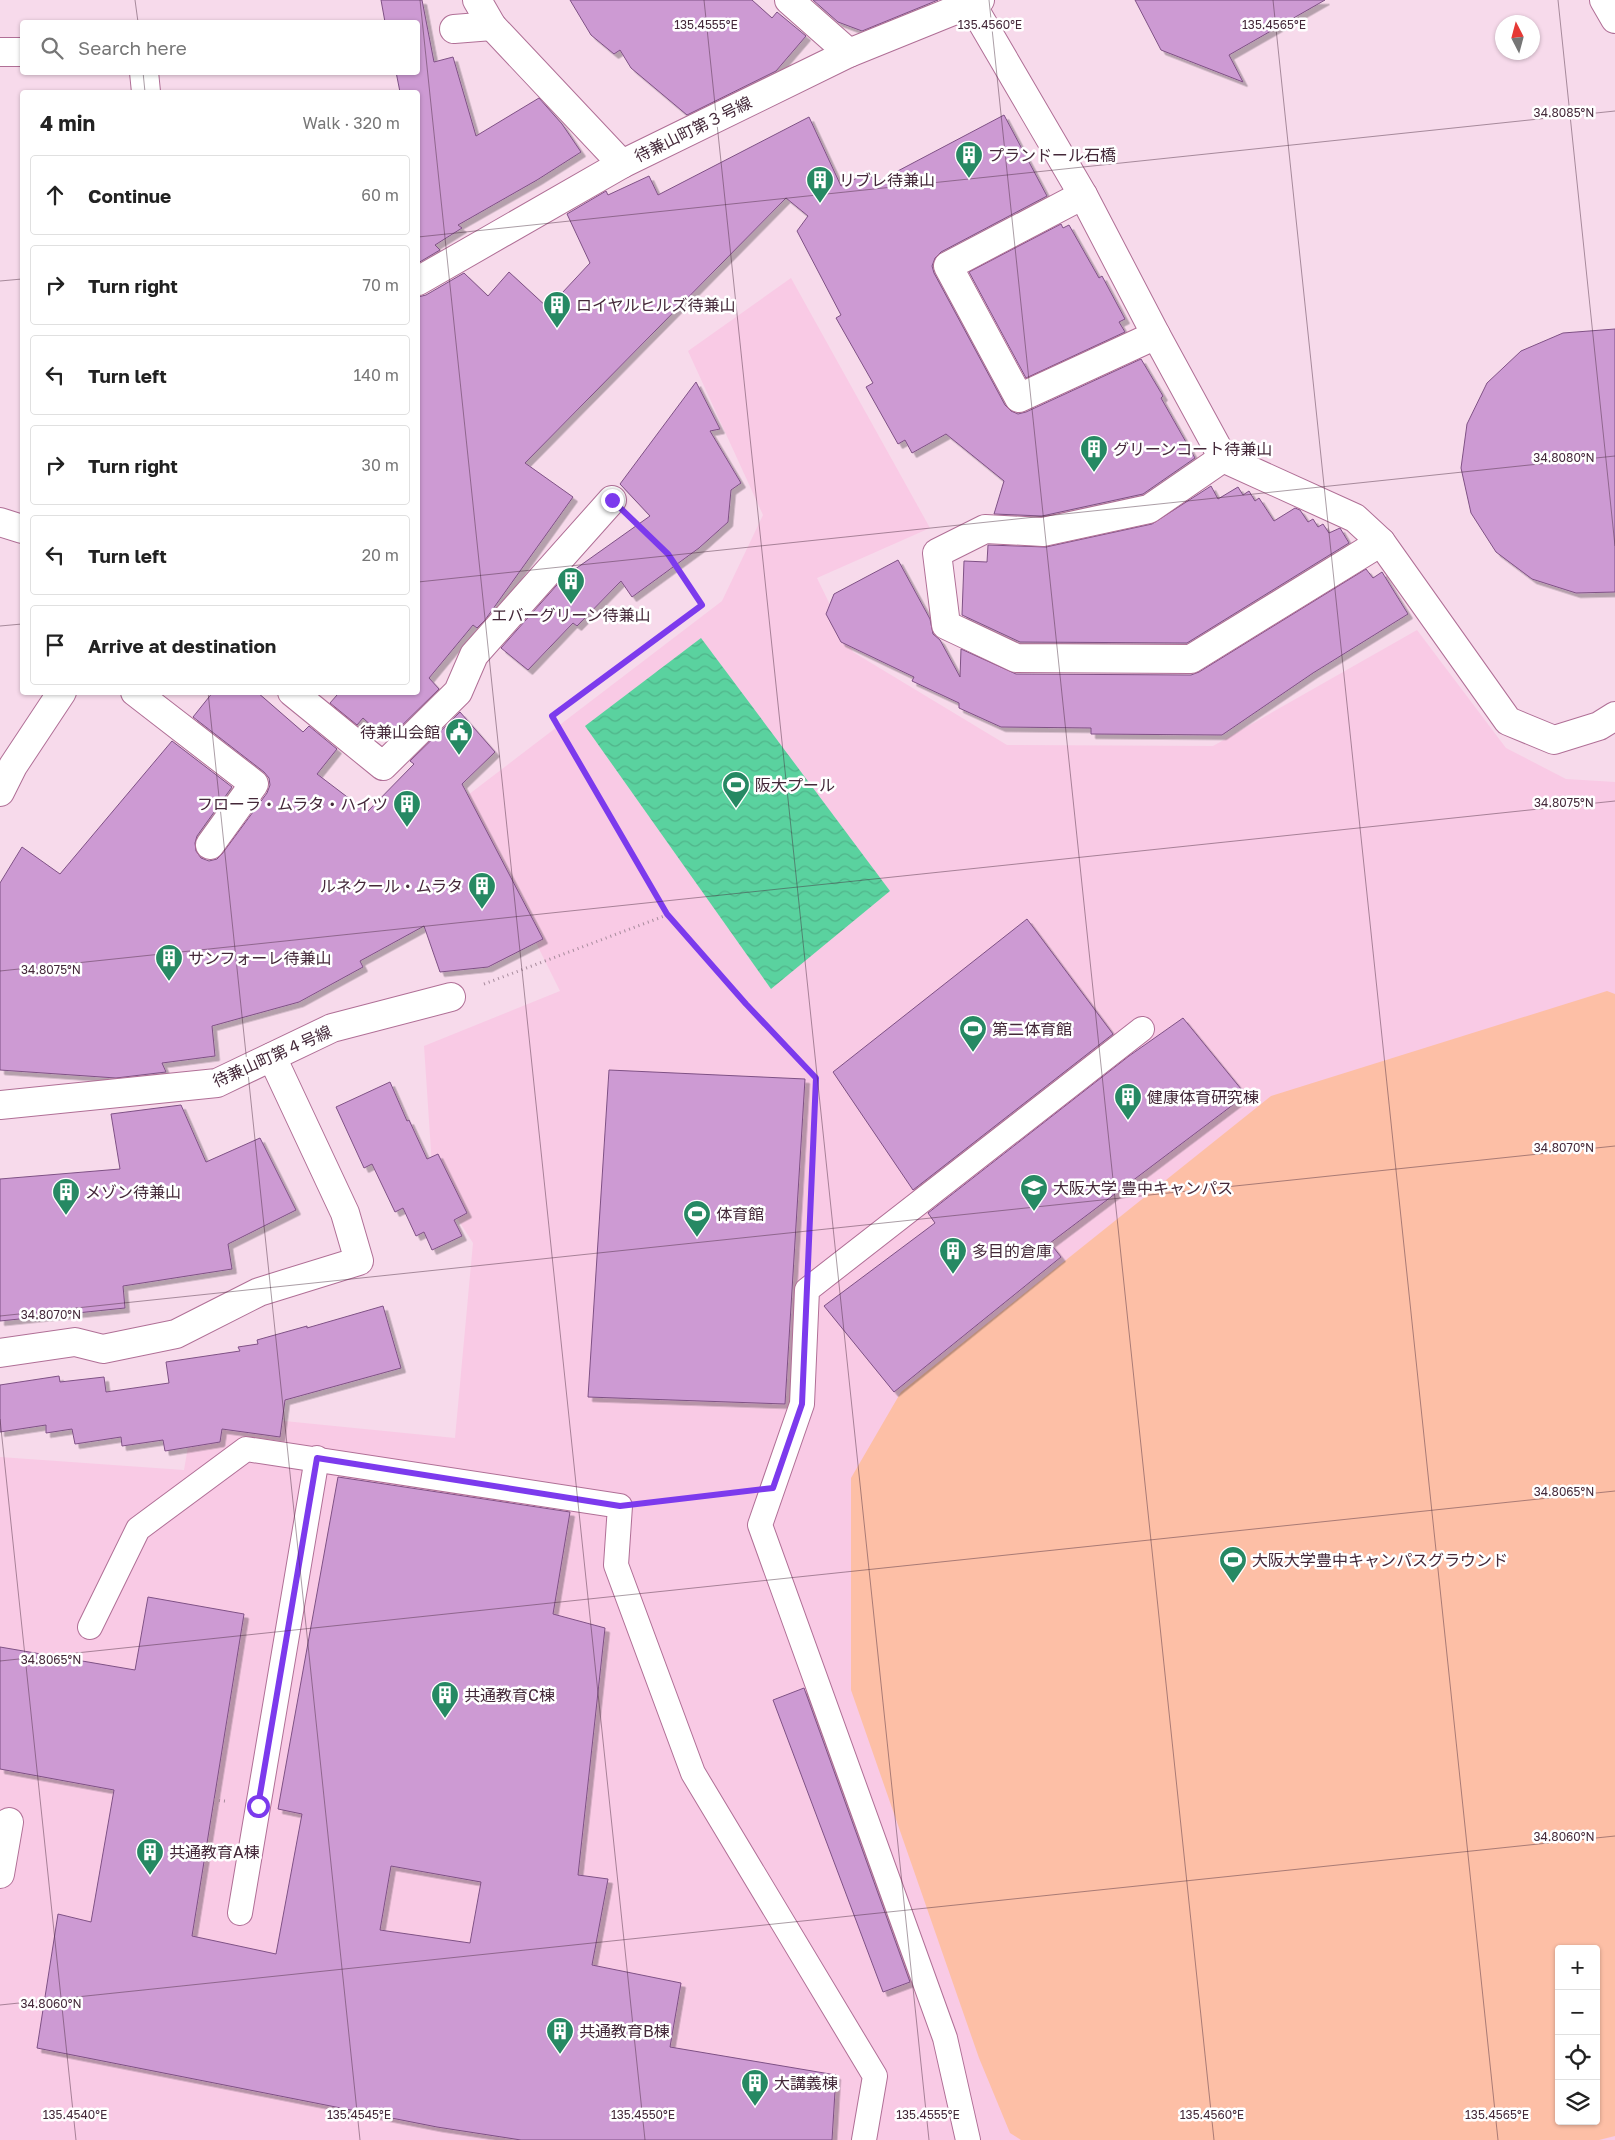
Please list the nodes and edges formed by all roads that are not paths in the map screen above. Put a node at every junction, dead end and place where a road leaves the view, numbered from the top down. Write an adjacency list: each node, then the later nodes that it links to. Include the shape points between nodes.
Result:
1 (476, 0): 6 (street)
2 (789, 0): 10 (street)
3 (1604, 0): 5 (street)
4 (973, 1): 10 (street, 待兼山町第３号線); 14 (street)
5 (1615, 19)
6 (492, 26): 7 (street); 13 (street)
7 (454, 29)
8 (0, 52): 9 (street)
9 (20, 52)
10 (849, 53): 13 (street, 待兼山町第３号線)
11 (144, 75): 12 (street)
12 (146, 90)
13 (622, 164): 15 (street, 待兼山町第３号線)
14 (1083, 195): 16 (street); 16 (street, via 948,266 1018,398)
15 (420, 280)
16 (1156, 336): 17 (street)
17 (1224, 458): 21 (street, via 1355,518); 21 (street, via 1149,509 1043,532 985,529 937,553 946,625 1016,658 1191,659)
18 (612, 500): 24 (street, via 474,655 458,692 383,766)
19 (0, 522): 20 (street)
20 (20, 529)
21 (1381, 542): 25 (street, via 1508,721 1554,740 1599,726)
22 (60, 695): 26 (street, via 13,766)
23 (139, 695): 27 (street, via 254,784)
24 (296, 695)
25 (1615, 716)
26 (0, 792)
27 (210, 845)
28 (451, 997): 30 (street, 待兼山町第４号線, via 332,1028)
29 (1142, 1029): 39 (lane, via 807,1290 802,1404 760,1525 945,2038)
30 (272, 1057): 31 (street, 待兼山町第４号線, via 217,1083); 32 (street, via 345,1213 360,1261 259,1292 176,1334 103,1349 75,1342)
31 (0, 1105)
32 (0, 1353)
33 (317, 1458): 34 (lane, via 246,1448 138,1529); 37 (lane); 38 (lane, via 620,1506 616,1566 693,1773 875,2076)
34 (90, 1627)
35 (10, 1822): 36 (street)
36 (0, 1874)
37 (240, 1913)
38 (864, 2140)
39 (968, 2140)

